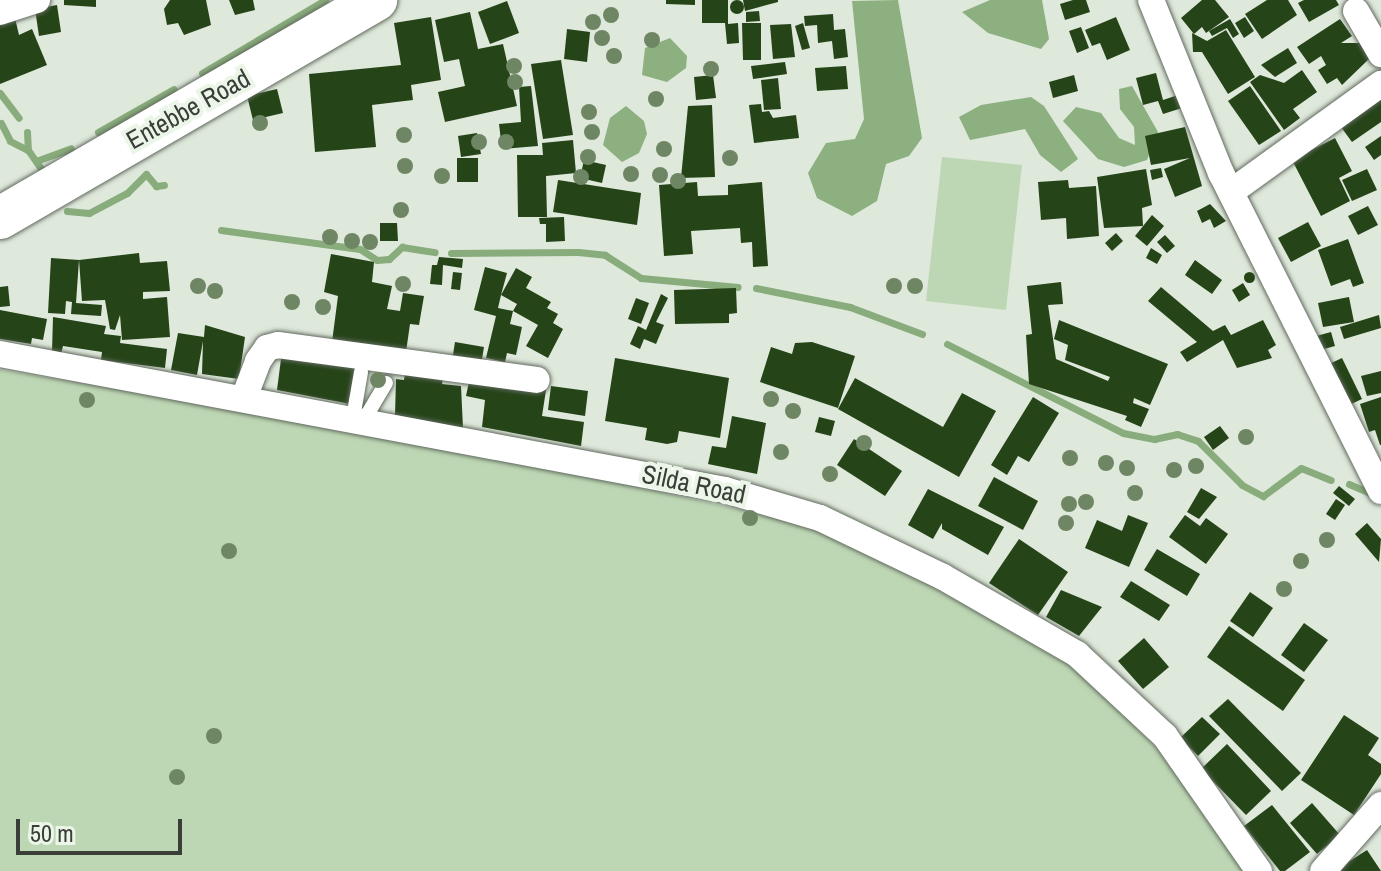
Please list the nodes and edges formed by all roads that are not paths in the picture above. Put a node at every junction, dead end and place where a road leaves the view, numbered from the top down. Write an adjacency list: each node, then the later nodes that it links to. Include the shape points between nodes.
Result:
1 (37, 0): 5 (street)
2 (376, 0): 9 (main road, Entebbe Road)
3 (1151, 0): 8 (street)
4 (1356, 11): 6 (street)
5 (0, 12)
6 (1381, 54)
7 (1381, 84): 8 (street)
8 (1231, 192): 16 (street)
9 (0, 218)
10 (0, 354): 14 (street, Silda Road)
11 (361, 372): 15 (lane)
12 (537, 380): 14 (street, via 278,345 267,348 258,361)
13 (386, 383): 15 (lane)
14 (244, 398): 15 (street, Silda Road)
15 (359, 419): 18 (street, Silda Road, via 762,498 820,518 943,577 1054,639 1152,722)
16 (1381, 491)
17 (1381, 805): 19 (street)
18 (1259, 871)
19 (1323, 871)

